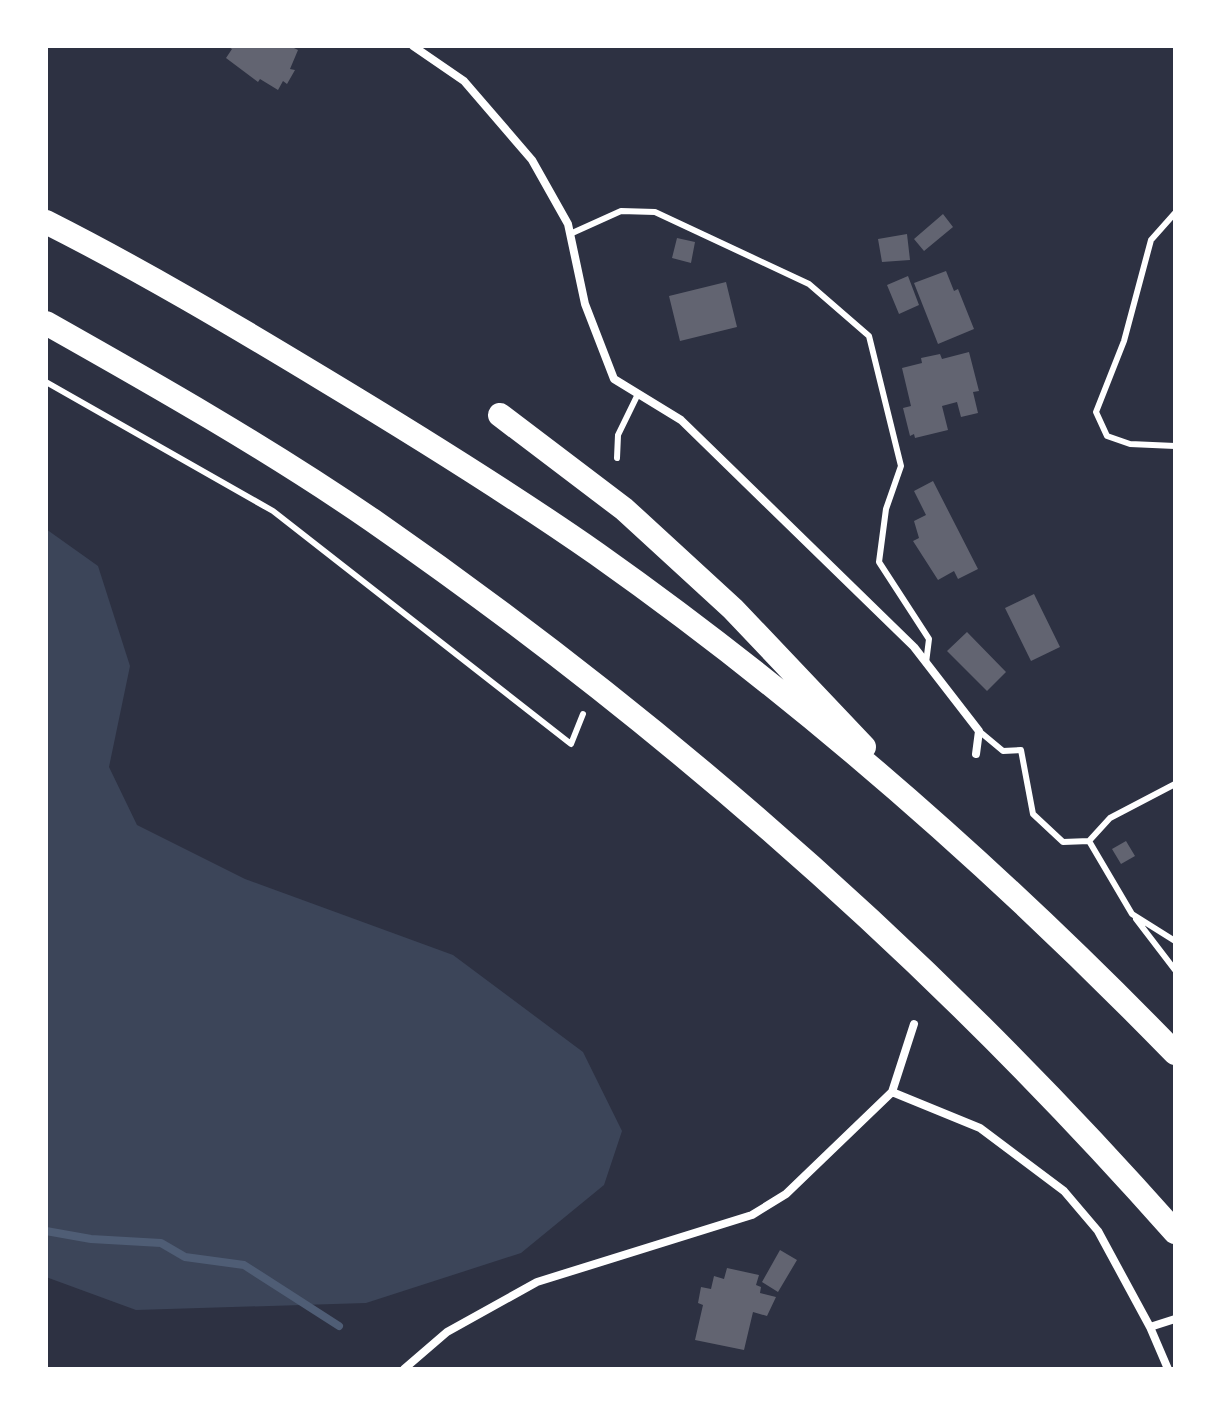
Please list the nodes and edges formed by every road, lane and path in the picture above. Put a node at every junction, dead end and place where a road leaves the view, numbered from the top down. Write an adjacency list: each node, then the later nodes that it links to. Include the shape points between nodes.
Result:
1 (413, 46): 4 (street, via 464,81 532,160)
2 (1175, 213): 9 (lane, via 1151,240 1124,341 1096,412 1107,436 1130,444)
3 (46, 222): 16 (highway, via 271,348 448,455 598,555 785,698)
4 (570, 234): 7 (street, via 585,304 614,379); 11 (lane, via 621,211 655,212 809,284 869,336 901,466 886,509 879,562 929,639)
5 (46, 323): 24 (highway, via 183,400 370,519 536,639 744,808 931,975)
6 (46, 382): 12 (lane, via 273,511 571,744)
7 (638, 394): 10 (lane, via 618,435); 11 (street, via 681,420)
8 (500, 415): 16 (highway, via 624,509 722,599)
9 (1175, 446)
10 (617, 458)
11 (926, 663): 13 (street)
12 (583, 714)
13 (979, 731): 14 (street); 17 (lane, via 1003,751 1021,750 1033,814 1063,842)
14 (976, 754)
15 (1175, 784): 17 (lane, via 1110,818)
16 (951, 837): 22 (highway)
17 (1089, 841): 18 (lane)
18 (1132, 914): 19 (lane); 20 (lane)
19 (1175, 941)
20 (1175, 970)
21 (914, 1024): 23 (street)
22 (1175, 1053)
23 (892, 1092): 26 (street, via 980,1128 1064,1191 1098,1231); 27 (street, via 786,1194 752,1215 537,1282 447,1332)
24 (1175, 1232)
25 (1175, 1319): 26 (street)
26 (1150, 1327): 28 (street)
27 (404, 1369)
28 (1168, 1369)

